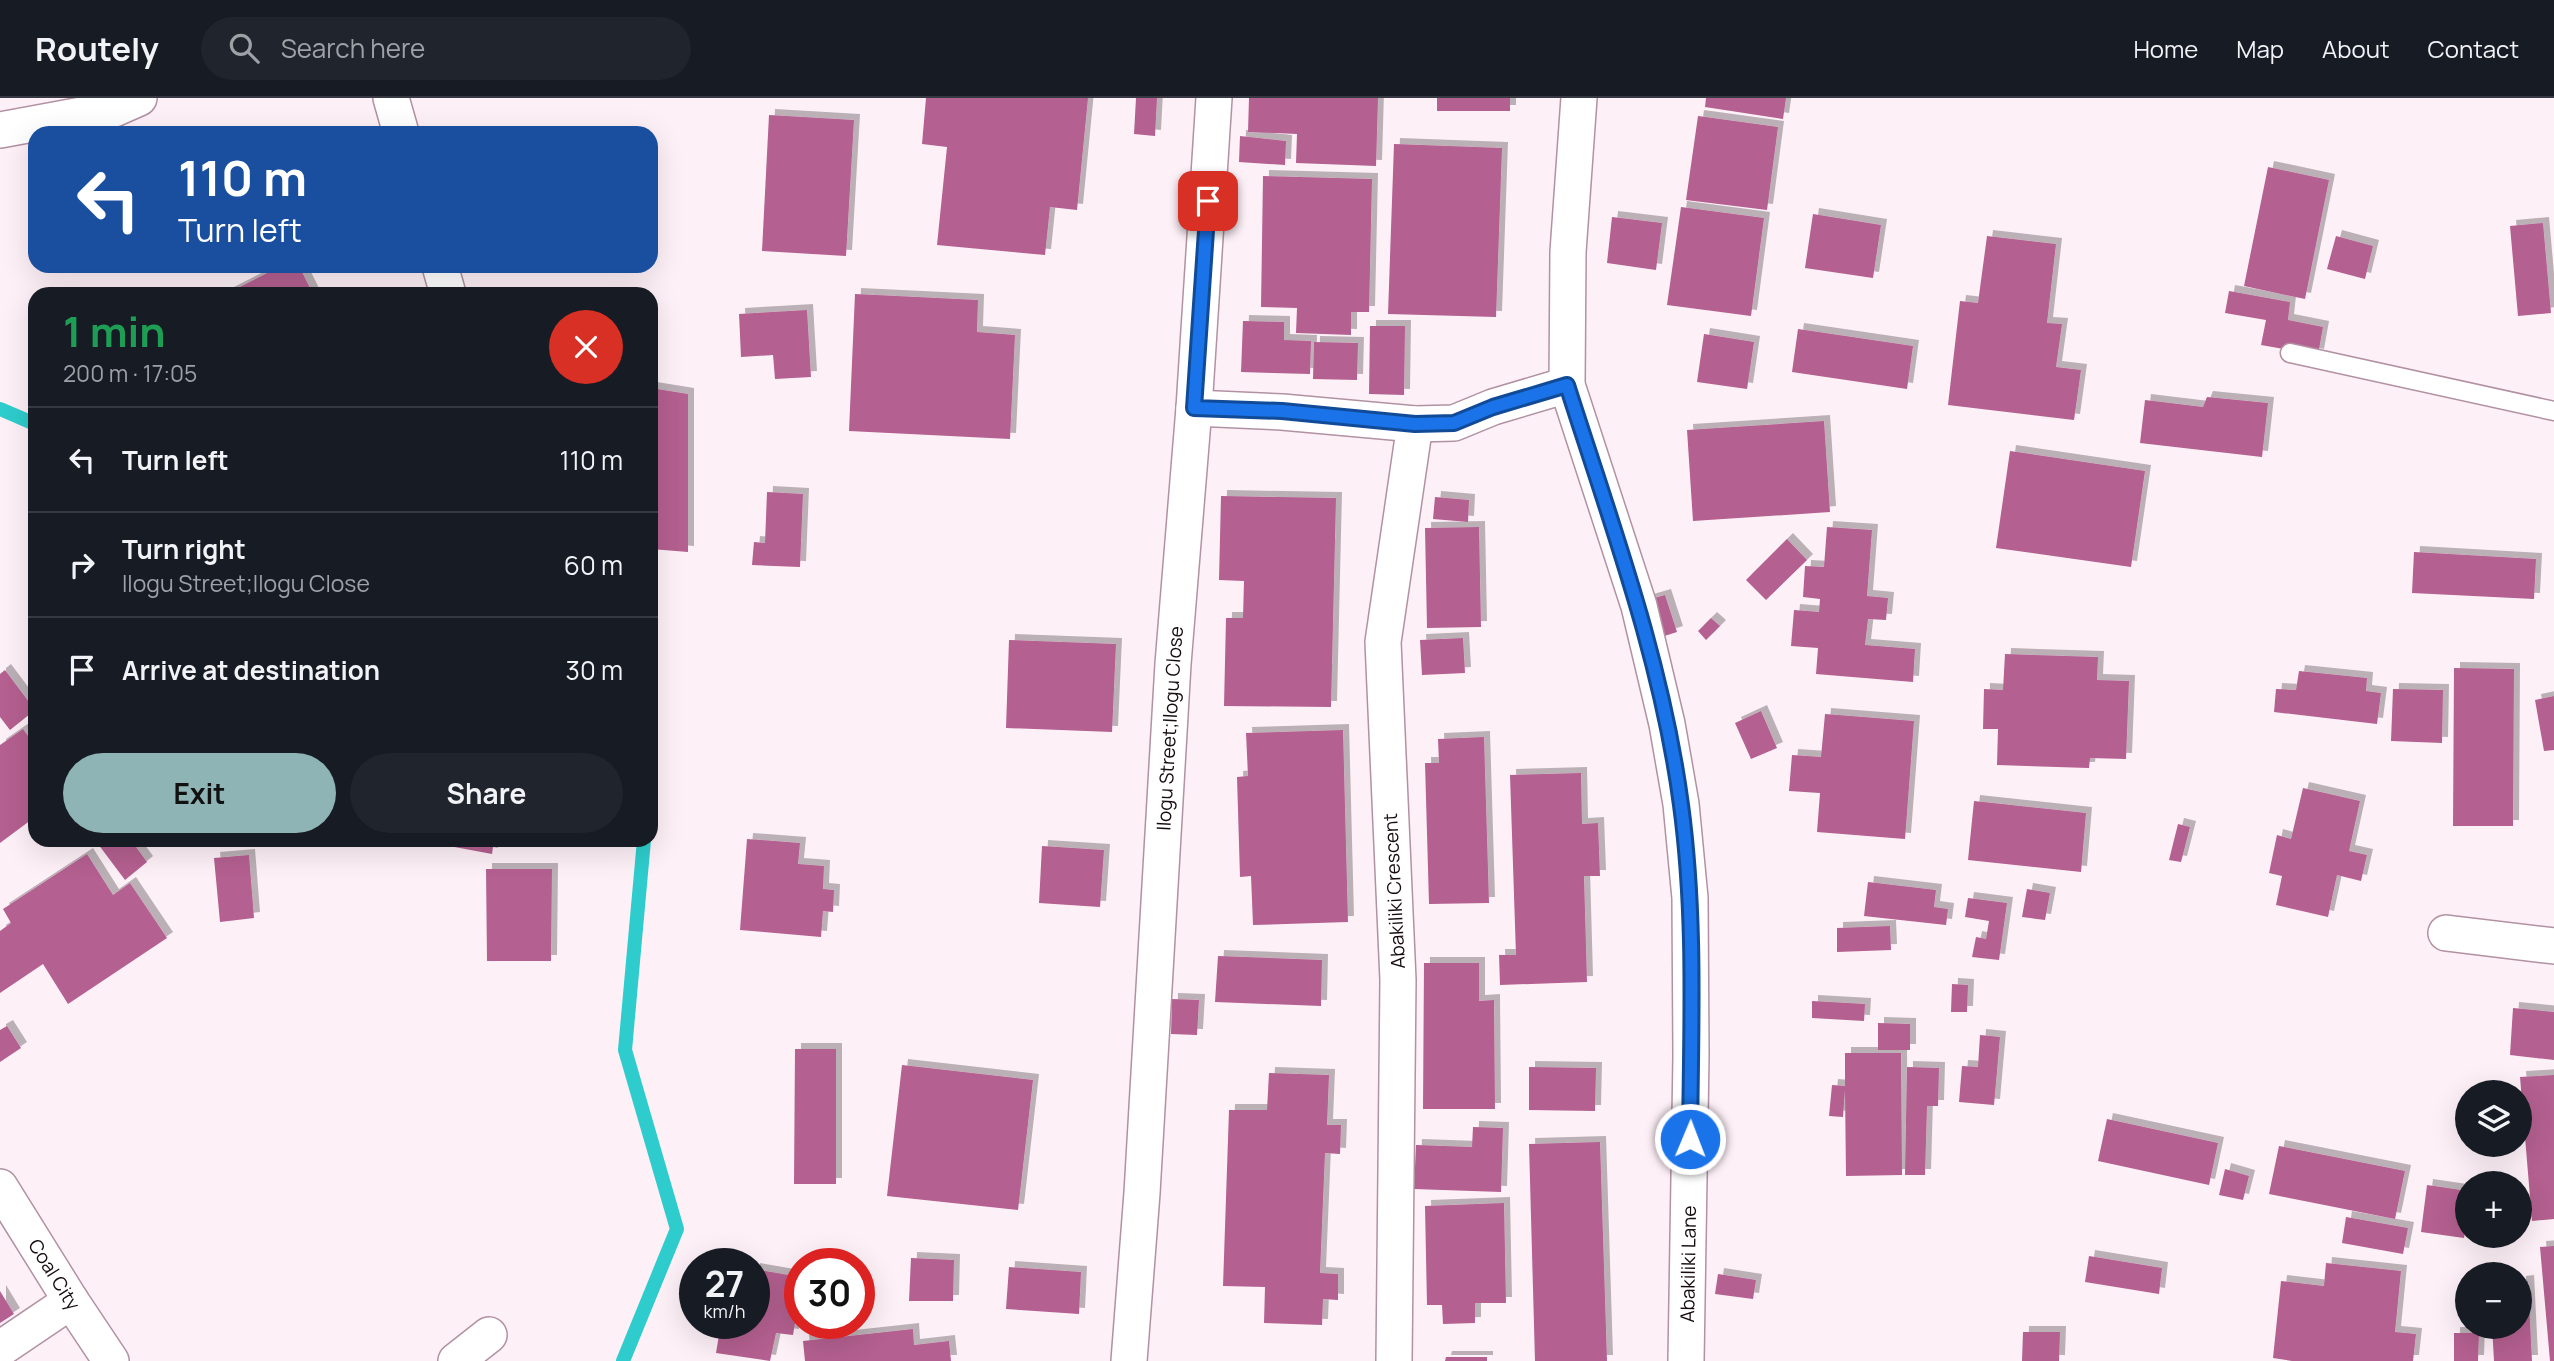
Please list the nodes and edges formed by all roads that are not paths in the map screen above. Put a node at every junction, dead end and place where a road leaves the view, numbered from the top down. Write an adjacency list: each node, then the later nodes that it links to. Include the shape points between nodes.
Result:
1 (139, 98): 6 (street, via 114,108)
2 (391, 98): 5 (street)
3 (1214, 98): 9 (street, Ilogu Street;Ilogu Close)
4 (1579, 98): 8 (street, Abakiliki Lane, via 1568,252)
5 (399, 126)
6 (0, 130)
7 (2290, 353): 10 (lane)
8 (1567, 385): 11 (street, via 1454,423); 22 (street, Abakiliki Lane, via 1639,606 1681,804 1690,911)
9 (1194, 408): 11 (street); 20 (street, Ilogu Street;Ilogu Close, via 1173,664)
10 (2554, 411)
11 (1415, 424): 21 (street, Abakiliki Crescent, via 1383,642 1398,980)
12 (2446, 933): 13 (street)
13 (2554, 947)
14 (0, 1187): 15 (street, Coal City)
15 (71, 1301): 17 (street); 18 (street, Coal City)
16 (489, 1335): 19 (street)
17 (0, 1349)
18 (111, 1361)
19 (456, 1361)
20 (1129, 1361)
21 (1394, 1361)
22 (1686, 1361)

